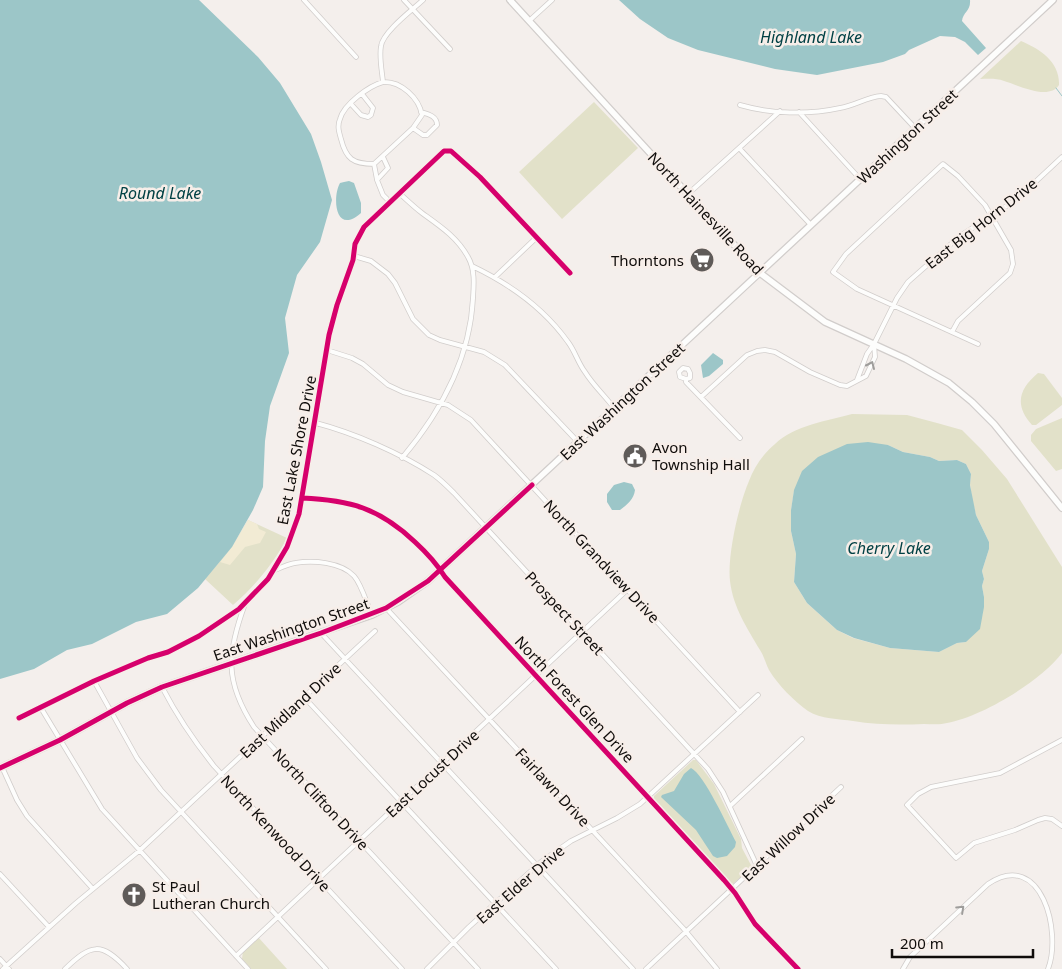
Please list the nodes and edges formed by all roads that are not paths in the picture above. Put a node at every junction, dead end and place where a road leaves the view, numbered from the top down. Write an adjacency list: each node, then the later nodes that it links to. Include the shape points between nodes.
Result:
1 (304, 0): 10 (street)
2 (404, 0): 7 (street)
3 (423, 0): 7 (street)
4 (510, 0): 8 (main road, North Hainesville Road)
5 (552, 0): 8 (street)
6 (1054, 0): 19 (main road, Washington Street)
7 (413, 9): 9 (street); 11 (street, via 384,36 380,57)
8 (529, 21): 27 (main road, North Hainesville Road)
9 (450, 50)
10 (356, 58)
11 (383, 82): 12 (street); 16 (street, via 396,83 404,88 415,99)
12 (362, 94): 13 (street); 13 (street, via 373,108 371,115 361,115)
13 (350, 104): 23 (street, via 339,121 343,148 353,161)
14 (740, 104): 15 (street)
15 (780, 111): 17 (street); 20 (street)
16 (421, 112): 18 (street); 18 (street, via 434,117 437,125 427,135)
17 (799, 112): 19 (street, via 841,108 881,96 886,97); 25 (street)
18 (413, 128): 21 (street)
19 (915, 128): 25 (main road, Washington Street)
20 (740, 148): 27 (street); 30 (street)
21 (383, 157): 23 (street); 24 (street, via 388,168)
22 (1062, 157): 29 (street, East Big Horn Drive, via 1016,200)
23 (374, 164): 24 (street)
24 (377, 180): 28 (street)
25 (861, 180): 30 (main road, Washington Street)
26 (399, 193): 28 (street, East Lake Shore Drive); 31 (street, East Lake Shore Drive, via 444,151 451,151); 33 (street, via 447,230)
27 (688, 194): 35 (main road, North Hainesville Road)
28 (390, 202): 32 (street, East Lake Shore Drive, via 358,236)
29 (992, 217): 37 (street, East Big Horn Drive, via 950,243 908,282); 37 (street, via 985,205 943,164 846,254 833,272 857,289); 38 (street, via 1011,250 1014,258 1012,269 958,321)
30 (811, 225): 35 (main road, Washington Street)
31 (536, 238): 34 (street); 36 (street)
32 (354, 256): 41 (street, via 371,262 388,274 413,319 429,336); 42 (street, East Lake Shore Drive, via 337,305)
33 (472, 266): 36 (street); 41 (street, via 472,311)
34 (570, 273)
35 (760, 273): 39 (main road, North Hainesville Road, via 825,322); 47 (main road, East Washington Street)
36 (494, 277): 47 (street, via 531,302 559,330 585,372)
37 (893, 306): 38 (street); 39 (street, East Big Horn Drive)
38 (952, 332): 40 (street)
39 (874, 344): 44 (street, East Big Horn Drive); 44 (street, one-way to 39, via 866,376 875,356); 54 (main road, North Hainesville Road, via 949,383 972,402 994,424)
40 (978, 344)
41 (465, 347): 46 (street); 50 (street, via 484,352 505,365)
42 (327, 350): 46 (street, North Grandview Drive, via 363,364 403,392); 48 (street, East Lake Shore Drive)
43 (686, 379): 45 (street)
44 (857, 380): 45 (street, via 847,386 840,385 765,350 737,362)
45 (701, 397): 49 (street)
46 (441, 404): 51 (street); 52 (street, North Grandview Drive, via 471,420)
47 (614, 408): 50 (main road, East Washington Street)
48 (316, 423): 51 (street, Prospect Street, via 340,429); 53 (street, East Lake Shore Drive)
49 (740, 438)
50 (578, 442): 52 (main road, East Washington Street)
51 (402, 458): 55 (street, Prospect Street, via 436,476)
52 (532, 485): 55 (main road, East Washington Street); 58 (street, North Grandview Drive)
53 (302, 498): 56 (street, North Forest Glen Drive, via 343,502 389,520); 57 (street, East Lake Shore Drive, via 290,539)
54 (1062, 508)
55 (486, 527): 56 (main road, East Washington Street); 64 (street, Prospect Street)
56 (440, 570): 60 (main road, East Washington Street); 67 (street, North Forest Glen Drive)
57 (273, 571): 59 (street, East Lake Shore Drive); 61 (street, via 294,563 308,562 340,567 354,576)
58 (628, 590): 64 (street, East Locust Drive); 74 (street, North Grandview Drive)
59 (246, 602): 66 (street, North Clifton Drive, via 236,630); 68 (street, East Lake Shore Drive, via 180,647)
60 (386, 608): 61 (main road, East Washington Street); 76 (street, Fairlawn Drive)
61 (372, 615): 63 (main road, East Washington Street)
62 (375, 631): 65 (street, East Midland Drive)
63 (321, 633): 65 (street); 66 (main road, East Washington Street)
64 (582, 633): 67 (street, East Locust Drive); 81 (street, Prospect Street)
65 (345, 659): 71 (street, East Midland Drive); 82 (street)
66 (231, 664): 69 (main road, East Washington Street); 77 (street, North Clifton Drive, via 244,711)
67 (537, 675): 76 (street, East Locust Drive); 86 (street, North Forest Glen Drive)
68 (94, 681): 72 (street, East Lake Shore Drive); 73 (street)
69 (162, 687): 73 (main road, East Washington Street); 84 (street, North Kenwood Drive, via 187,730)
70 (758, 695): 74 (street, East Elder Drive)
71 (304, 697): 77 (street, East Midland Drive); 87 (street)
72 (41, 708): 75 (street, East Lake Shore Drive); 78 (street)
73 (111, 712): 78 (main road, East Washington Street); 89 (street, via 137,758)
74 (740, 712): 81 (street, East Elder Drive)
75 (19, 718)
76 (490, 719): 82 (street, East Locust Drive); 91 (street, Fairlawn Drive)
77 (262, 736): 84 (street, East Midland Drive); 92 (street, North Clifton Drive)
78 (60, 740): 83 (main road, East Washington Street); 93 (street, via 102,809)
79 (802, 740): 88 (street)
80 (1062, 740): 90 (street, via 1000,773 931,787 907,805 956,858 974,842 1045,818)
81 (694, 754): 86 (street, East Elder Drive); 88 (street, Prospect Street, via 715,778)
82 (442, 763): 87 (street, East Locust Drive); 94 (street)
83 (1, 767): 99 (street, via 27,816)
84 (222, 774): 89 (street, East Midland Drive); 97 (street, North Kenwood Drive)
85 (841, 787): 95 (street, East Willow Drive)
86 (648, 797): 91 (street, East Elder Drive); 100 (street, North Forest Glen Drive)
87 (401, 802): 92 (street, East Locust Drive); 101 (street)
88 (730, 806): 95 (street, Prospect Street)
89 (181, 812): 93 (street, East Midland Drive); 102 (street)
90 (1062, 826)
91 (593, 830): 94 (street, East Elder Drive, via 556,850); 104 (street, Fairlawn Drive)
92 (359, 840): 97 (street, East Locust Drive); 105 (street, North Clifton Drive)
93 (139, 851): 99 (street, East Midland Drive); 107 (street)
94 (537, 865): 101 (street, East Elder Drive); 118 (street)
95 (757, 866): 100 (street, East Willow Drive)
96 (0, 874): 103 (street)
97 (318, 879): 102 (street, East Locust Drive); 114 (street, North Kenwood Drive)
98 (1041, 886): 122 (street, one-way to 98, via 910,957 994,880 1018,876)
99 (93, 889): 103 (street, East Midland Drive)
100 (732, 889): 104 (street, East Willow Drive); 121 (street, North Forest Glen Drive, via 755,924)
101 (496, 904): 105 (street, East Elder Drive); 117 (street)
102 (278, 916): 107 (street, East Locust Drive); 113 (street)
103 (49, 927): 109 (street, East Midland Drive)
104 (686, 932): 119 (street, East Willow Drive); 120 (street, Fairlawn Drive)
105 (454, 943): 115 (street, East Elder Drive); 116 (street, North Clifton Drive)
106 (1057, 954): 123 (street)
107 (236, 956): 112 (street)
108 (0, 959): 109 (street)
109 (6, 968)
110 (65, 969): 111 (street, via 84,952 100,949 109,952)
111 (127, 969)
112 (248, 969)
113 (326, 969)
114 (402, 969)
115 (427, 969)
116 (478, 969)
117 (556, 969)
118 (633, 969)
119 (646, 969)
120 (717, 969)
121 (798, 969)
122 (903, 969)
123 (1048, 969)

